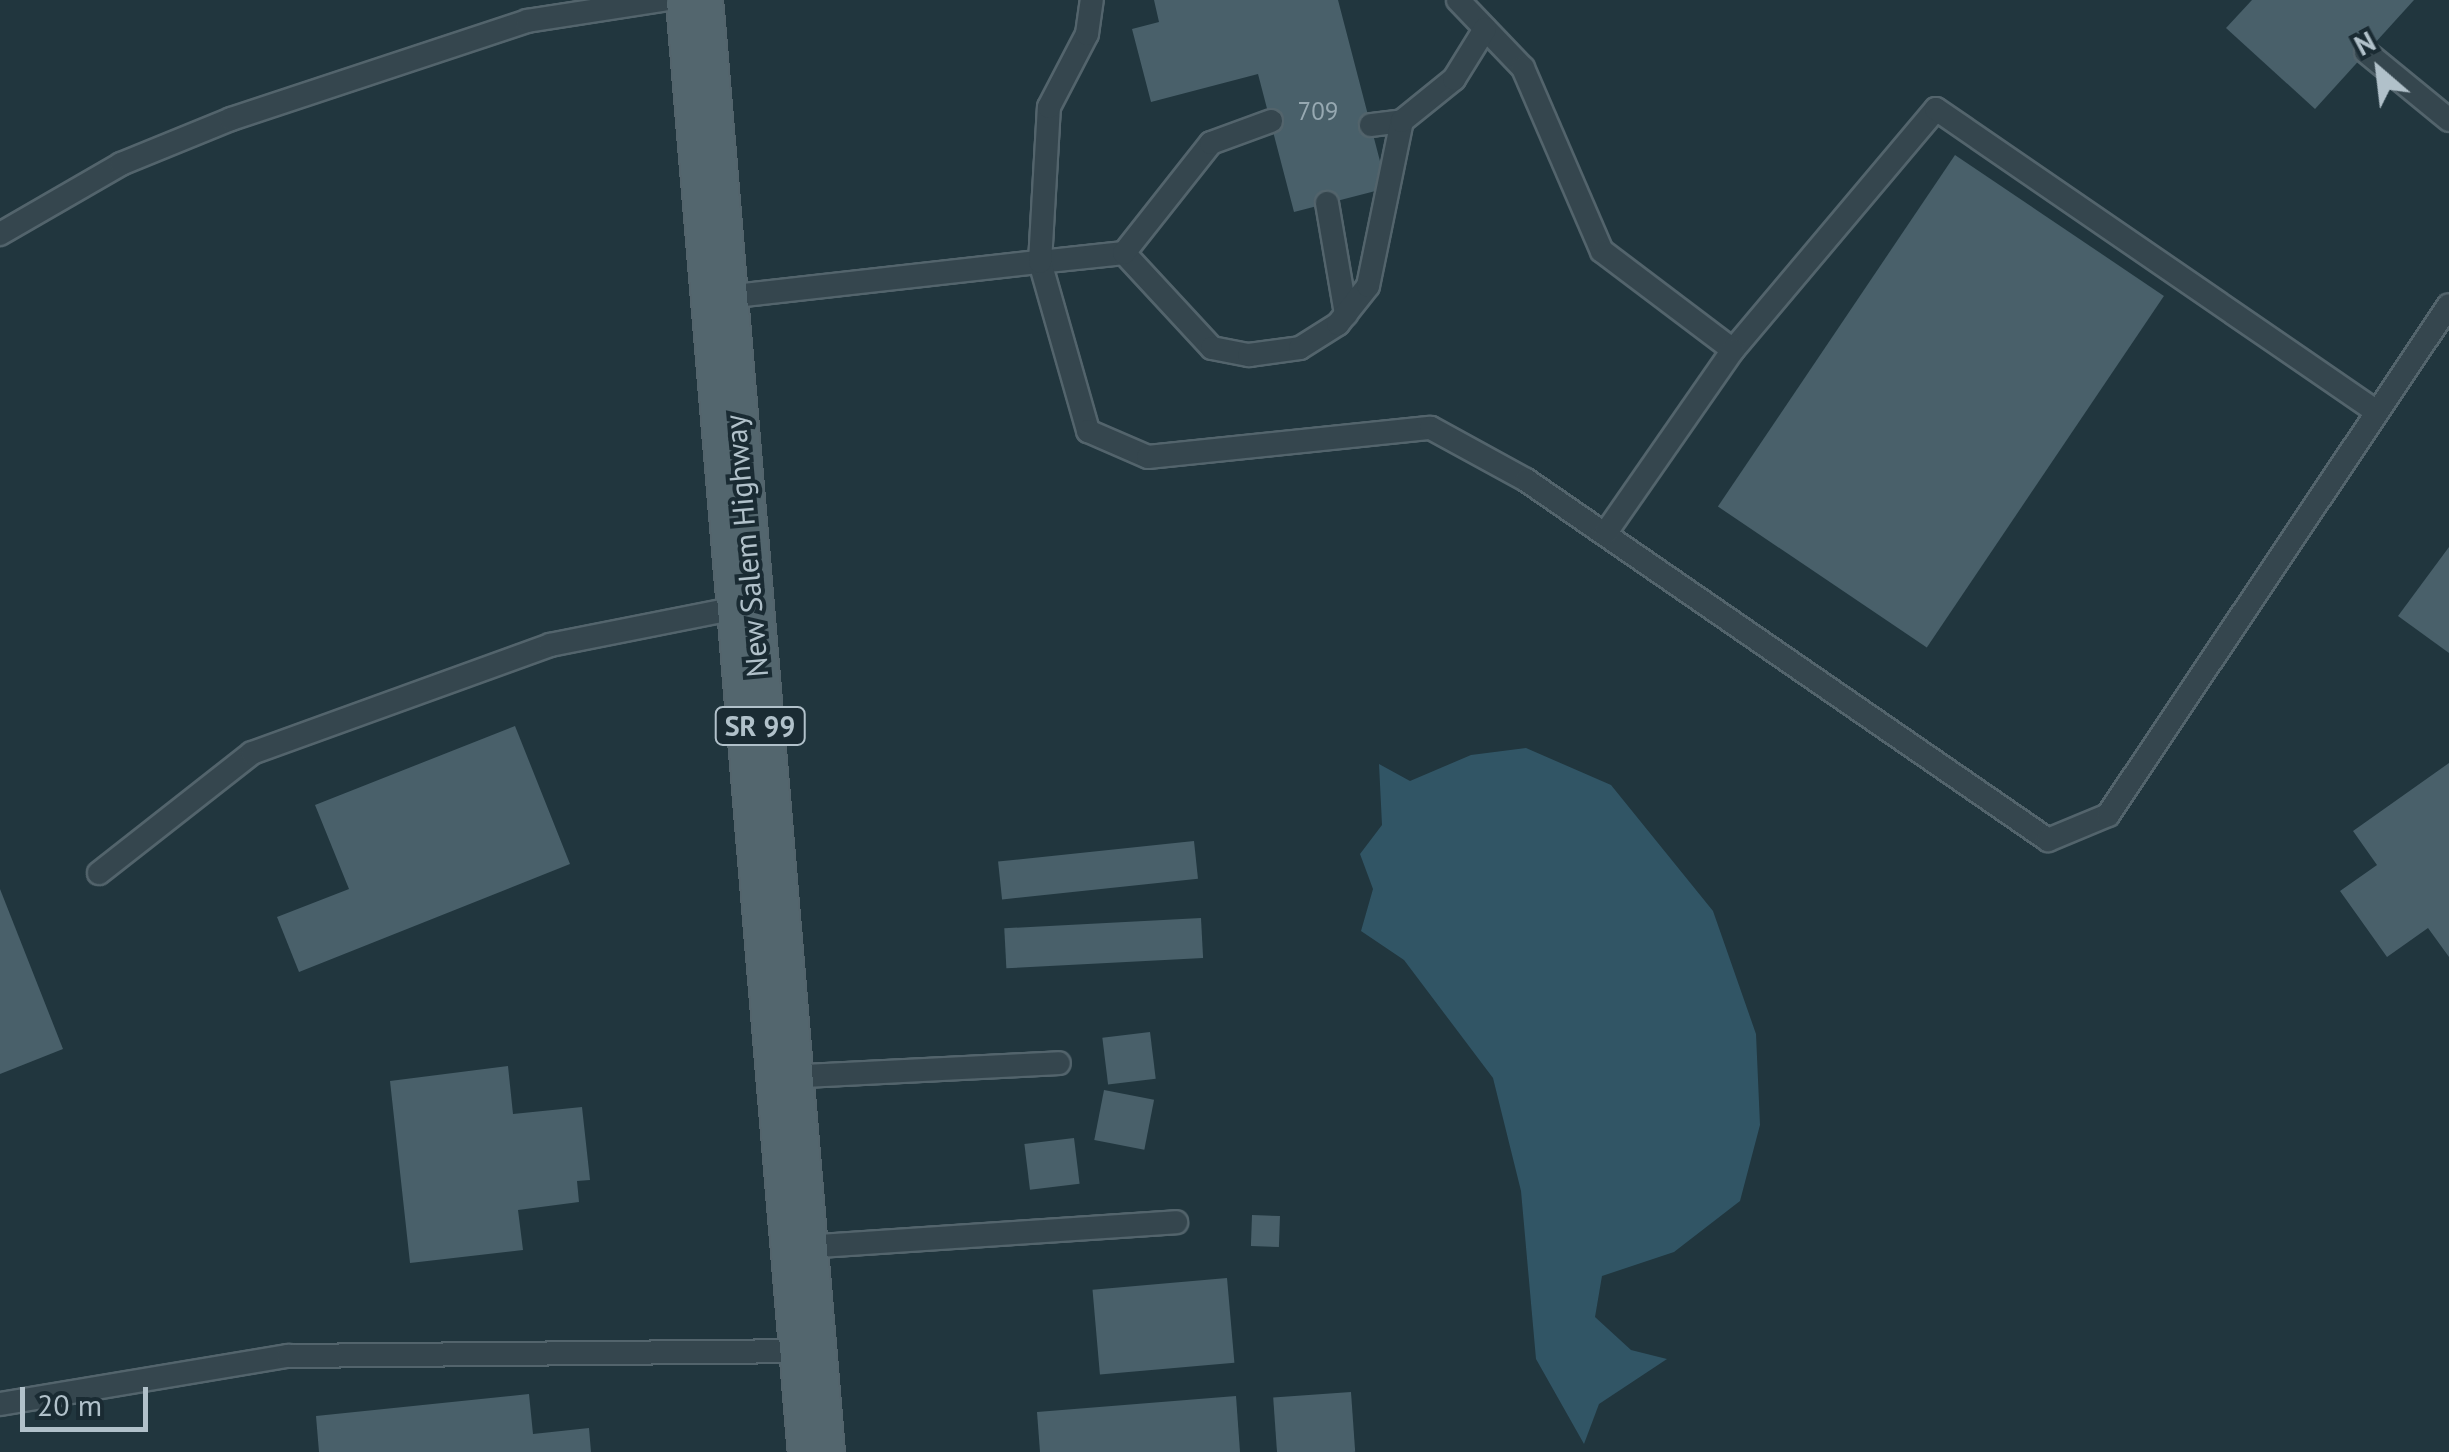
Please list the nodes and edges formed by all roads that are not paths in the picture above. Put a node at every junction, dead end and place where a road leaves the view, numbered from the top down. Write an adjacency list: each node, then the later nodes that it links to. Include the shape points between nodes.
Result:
1 (664, 0): 12 (lane, via 527,22 231,119 121,164)
2 (694, 0): 15 (main road, New Salem Highway / SR 99)
3 (1092, 0): 14 (lane, via 1088,34 1049,108)
4 (1458, 0): 5 (lane)
5 (1485, 29): 9 (lane, via 1454,79); 18 (lane, via 1523,68 1602,251)
6 (2366, 52): 7 (lane)
7 (2446, 110)
8 (1271, 121): 13 (lane, via 1211,143)
9 (1402, 121): 10 (lane); 17 (lane, via 1384,232 1368,286)
10 (1371, 125)
11 (1328, 203): 17 (lane)
12 (0, 234)
13 (1124, 253): 14 (lane); 17 (lane, via 1212,348 1249,356 1300,348)
14 (1040, 262): 15 (lane); 20 (lane, via 1088,432 1148,457 1431,428)
15 (726, 297): 21 (main road, New Salem Highway / SR 99)
16 (2449, 305): 19 (lane)
17 (1346, 314)
18 (1733, 350): 19 (lane, via 1936,109); 20 (lane)
19 (2377, 412): 20 (lane, via 2108,815 2048,840)
20 (1605, 534)
21 (751, 605): 22 (lane, via 550,645 252,753); 24 (main road, New Salem Highway / SR 99)
22 (99, 873)
23 (1059, 1063): 24 (lane)
24 (786, 1077): 26 (main road, New Salem Highway / SR 99)
25 (1176, 1222): 26 (lane)
26 (804, 1247): 27 (main road, New Salem Highway / SR 99)
27 (806, 1351): 28 (lane, via 288,1356); 29 (main road, New Salem Highway / SR 99)
28 (0, 1404)
29 (816, 1452)

